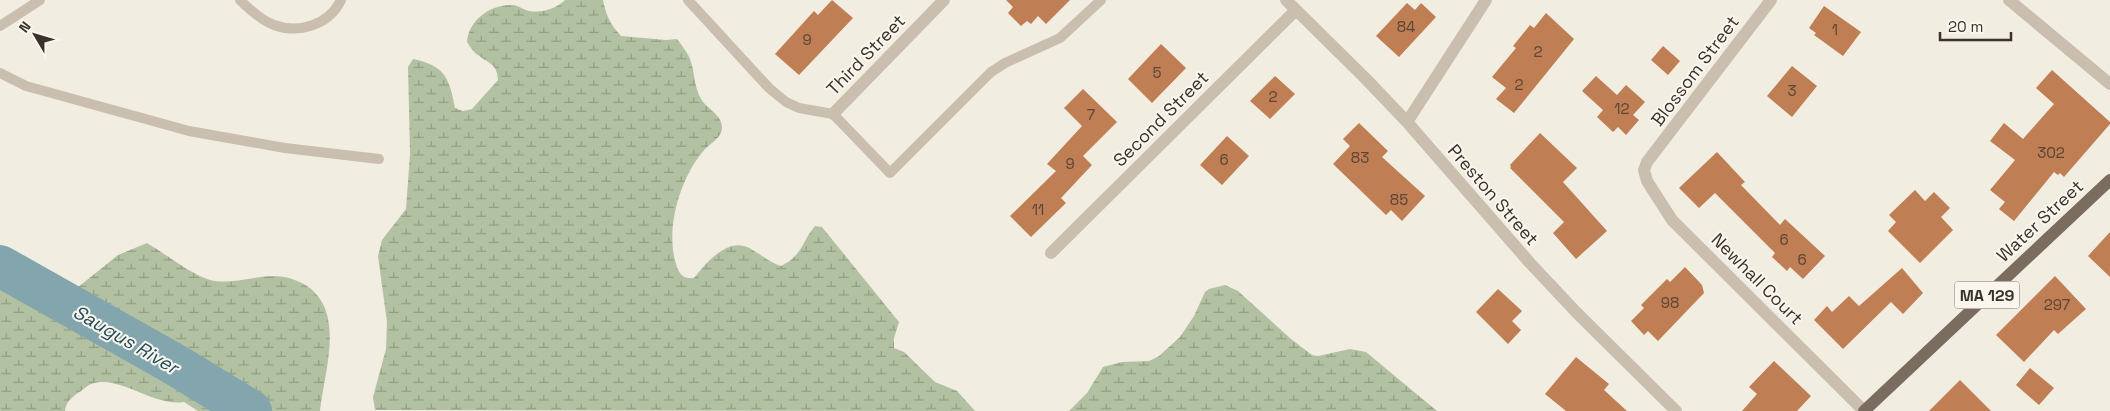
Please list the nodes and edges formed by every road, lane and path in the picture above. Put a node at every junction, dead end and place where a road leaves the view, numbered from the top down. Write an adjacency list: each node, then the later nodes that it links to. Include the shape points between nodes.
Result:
1 (40, 0): 12 (lane)
2 (240, 0): 3 (lane, via 254,14 288,29 317,25 330,16)
3 (341, 0)
4 (688, 0): 15 (lane, via 769,88 786,102 799,108)
5 (944, 0): 15 (street, Third Street)
6 (1100, 0): 15 (lane, via 1060,38 991,72 890,173)
7 (1286, 0): 11 (street, Preston Street)
8 (1486, 0): 16 (street)
9 (1771, 0): 18 (street, Blossom Street)
10 (2009, 0): 14 (street)
11 (1296, 10): 16 (street, Preston Street); 20 (street, Second Street)
12 (0, 26)
13 (0, 73): 17 (lane, via 26,86 190,131 285,148)
14 (2110, 84)
15 (833, 114)
16 (1407, 122): 21 (street, Preston Street, via 1550,284)
17 (379, 159)
18 (1647, 162): 22 (street, Newhall Court, via 1644,170 1647,181 1672,220)
19 (2109, 183): 22 (main road, Water Street / MA 129)
20 (1050, 253)
21 (1676, 411)
22 (1864, 411)

